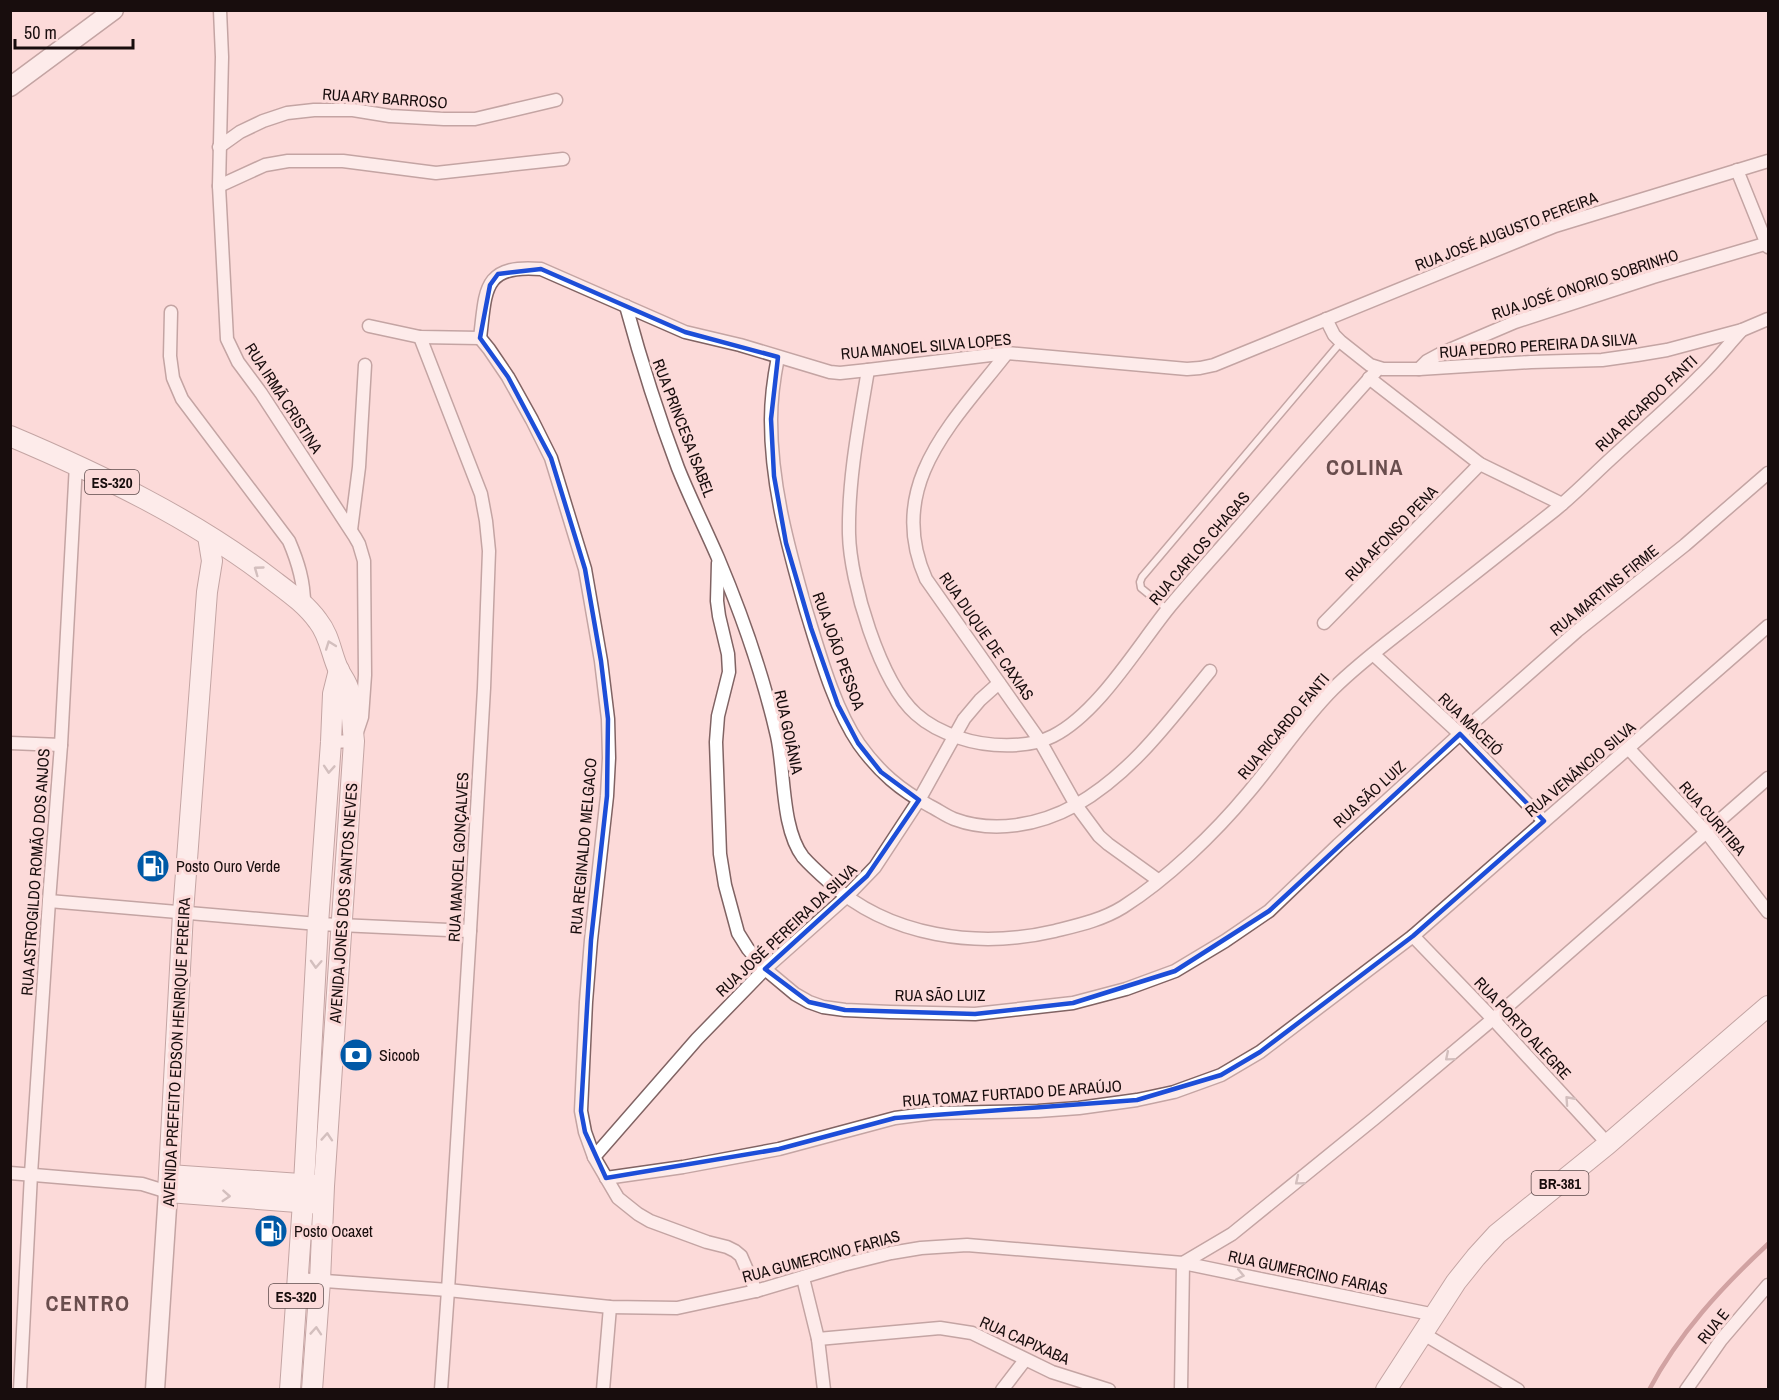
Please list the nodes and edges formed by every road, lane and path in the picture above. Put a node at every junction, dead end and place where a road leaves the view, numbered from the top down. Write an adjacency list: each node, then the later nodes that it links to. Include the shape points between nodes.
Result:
1 (114, 10): 3 (street)
2 (220, 10): 5 (street, RUA IRMÃ CRISTINA)
3 (10, 87)
4 (556, 100): 5 (street, RUA ARY BARROSO, via 475,119 390,116 353,110 287,113 240,132)
5 (219, 147): 9 (street, RUA IRMÃ CRISTINA)
6 (562, 159): 9 (street, via 436,173 343,161 288,161 265,165)
7 (1768, 161): 8 (street, RUA JOSÉ AUGUSTO PEREIRA)
8 (1737, 170): 10 (street); 13 (street, RUA JOSÉ AUGUSTO PEREIRA, via 1555,226)
9 (219, 186): 32 (street, RUA IRMÃ CRISTINA, via 227,339 238,363)
10 (1768, 244): 23 (street, RUA JOSÉ ONORIO SOBRINHO, via 1515,322 1440,354)
11 (626, 306): 18 (street, RUA MANOEL SILVA LOPES, via 541,269 509,269 498,274 490,285); 21 (street, RUA MANOEL SILVA LOPES, via 685,332); 34 (street, RUA PRINCESA ISABEL, via 643,371 675,459)
12 (171, 312): 36 (street, via 170,356 173,378 182,399 289,541 303,581)
13 (1326, 319): 19 (street); 20 (street, RUA MANOEL SILVA LOPES, via 1200,368)
14 (1768, 319): 16 (street, RUA PEDRO PEREIRA DA SILVA)
15 (369, 326): 17 (street)
16 (1742, 330): 23 (street, RUA PEDRO PEREIRA DA SILVA, via 1667,350 1602,360); 30 (street, RUA RICARDO FANTI, via 1701,376)
17 (420, 337): 18 (street); 64 (street, RUA MANOEL GONÇALVES, via 480,494 489,551)
18 (480, 338): 70 (street, RUA REGINALDO MELGACO, via 508,377 551,458 585,569 602,661 608,718 607,796 590,951 581,1111)
19 (1341, 342): 25 (street); 37 (lane, via 1142,577 1141,588)
20 (1007, 353): 24 (street, RUA MANOEL SILVA LOPES); 43 (street, RUA DUQUE DE CAXIAS, via 934,448 920,483 912,523 926,579)
21 (778, 357): 24 (street, RUA MANOEL SILVA LOPES, via 830,372); 53 (street, RUA JOÃO PESSOA, via 772,387 774,476 786,543 811,628 838,705 858,743 881,772)
22 (365, 365): 32 (street)
23 (1419, 369): 25 (street, RUA PEDRO PEREIRA DA SILVA)
24 (868, 370): 45 (street, via 852,482 852,566 863,609 890,680 917,715)
25 (1374, 373): 28 (street); 37 (street, RUA CARLOS CHAGAS)
26 (10, 436): 27 (main road, ES-320)
27 (76, 464): 31 (main road, ES-320); 50 (street, RUA ASTROGILDO ROMÃO DOS ANJOS)
28 (1480, 464): 30 (street); 38 (street, RUA AFONSO PENA)
29 (1768, 472): 44 (street, RUA MARTINS FIRME, via 1686,546 1577,631)
30 (1562, 504): 40 (street, RUA RICARDO FANTI)
31 (162, 510): 33 (main road, ES-320); 35 (main road, via 196,546)
32 (351, 530): 46 (street, RUA IRMÃ CRISTINA, via 364,561 365,608 363,708)
33 (210, 537): 35 (main road, AVENIDA PREFEITO EDSON HENRIQUE PEREIRA, via 212,561); 36 (main road, AVENIDA JONES DOS SANTOS NEVES / ES-320, one-way to 33)
34 (719, 559): 58 (street, RUA GOIÂNIA, via 749,638 775,729 787,812 797,848); 66 (street, RUA SÃO LUIZ, via 717,601 729,672 716,742 720,854 738,933)
35 (207, 592): 61 (main road, AVENIDA PREFEITO EDSON HENRIQUE PEREIRA)
36 (304, 604): 41 (main road, AVENIDA JONES DOS SANTOS NEVES / ES-320, one-way to 36, via 325,630)
37 (1167, 610): 47 (street, RUA CARLOS CHAGAS, via 1082,715 1054,736)
38 (1324, 623)
39 (1768, 626): 51 (street, RUA VENÂNCIO SILVA)
40 (1373, 654): 44 (street, RUA MACEIÓ); 57 (street, RUA RICARDO FANTI, via 1334,688 1248,794)
41 (339, 670): 46 (main road, AVENIDA JONES DOS SANTOS NEVES / ES-320, via 349,690); 48 (main road, AVENIDA JONES DOS SANTOS NEVES, via 333,694)
42 (1210, 671): 54 (street, RUA JOÃO PESSOA, via 1130,765)
43 (999, 683): 45 (street, RUA JOSÉ PEREIRA DA SILVA, via 971,709); 47 (street, RUA DUQUE DE CAXIAS)
44 (1460, 734): 55 (street, RUA MACEIÓ); 66 (street, RUA SÃO LUIZ, via 1269,911 1175,971 1126,989 1073,1002 975,1014 878,1012 809,1002)
45 (955, 736): 47 (street, via 990,745); 53 (street, RUA JOSÉ PEREIRA DA SILVA)
46 (354, 741): 48 (street); 63 (main road, AVENIDA JONES DOS SANTOS NEVES / ES-320)
47 (1040, 741): 54 (street, RUA DUQUE DE CAXIAS)
48 (331, 742): 62 (main road, AVENIDA JONES DOS SANTOS NEVES, one-way to 62)
49 (10, 743): 50 (street)
50 (62, 745): 59 (street, RUA ASTROGILDO ROMÃO DOS ANJOS)
51 (1629, 749): 55 (street, RUA VENÂNCIO SILVA); 56 (street, RUA CURITIBA)
52 (1768, 778): 56 (street)
53 (919, 800): 54 (street, RUA JOÃO PESSOA, via 954,819 1001,826 1024,825); 58 (street, RUA JOSÉ PEREIRA DA SILVA, via 875,867)
54 (1076, 805): 57 (street, RUA DUQUE DE CAXIAS, via 1099,836)
55 (1544, 821): 65 (street, RUA VENÂNCIO SILVA)
56 (1707, 832): 60 (street, RUA CURITIBA); 68 (street)
57 (1158, 880): 58 (street, RUA RICARDO FANTI, via 1102,918 1030,937 946,936 877,915)
58 (846, 897): 66 (street, RUA JOSÉ PEREIRA DA SILVA)
59 (49, 901): 61 (street); 72 (street, RUA ASTROGILDO ROMÃO DOS ANJOS)
60 (1768, 912)
61 (183, 913): 62 (street); 74 (main road, AVENIDA PREFEITO EDSON HENRIQUE PEREIRA)
62 (318, 924): 63 (street); 75 (main road, AVENIDA JONES DOS SANTOS NEVES, one-way to 75)
63 (342, 926): 64 (street); 76 (main road, AVENIDA JONES DOS SANTOS NEVES / ES-320, one-way to 63)
64 (470, 931): 82 (street, RUA MANOEL GONÇALVES)
65 (1413, 936): 68 (street, RUA PORTO ALEGRE); 73 (street, RUA TOMAZ FURTADO DE ARAÚJO, via 1260,1052 1221,1075 1174,1092 1079,1108 895,1118 778,1149)
66 (765, 969): 70 (street, RUA JOSÉ PEREIRA DA SILVA, via 697,1039)
67 (1768, 1006): 69 (main road, BR-381)
68 (1493, 1019): 69 (street, RUA PORTO ALEGRE, one-way to 68); 77 (street, one-way to 77, via 1255,1217)
69 (1608, 1143): 85 (main road, BR-381, via 1497,1234 1456,1282)
70 (594, 1157): 73 (street, RUA REGINALDO MELGACO)
71 (10, 1173): 72 (street)
72 (31, 1174): 74 (street); 89 (street, RUA ASTROGILDO ROMÃO DOS ANJOS)
73 (606, 1178): 83 (street, RUA REGINALDO MELGACO, via 618,1198 650,1221 735,1251)
74 (168, 1184): 75 (main road); 90 (street, AVENIDA PREFEITO EDSON HENRIQUE PEREIRA)
75 (303, 1193): 76 (main road); 79 (main road, AVENIDA JONES DOS SANTOS NEVES / ES-320)
76 (324, 1195): 80 (main road, AVENIDA JONES DOS SANTOS NEVES / ES-320)
77 (1183, 1263): 78 (street, RUA GUMERCINO FARIAS, via 967,1245 891,1253); 85 (street, RUA GUMERCINO FARIAS, one-way to 85); 98 (street)
78 (803, 1278): 83 (street, RUA GUMERCINO FARIAS); 87 (street)
79 (298, 1279): 80 (street, RUA GUMERCINO FARIAS); 91 (main road, AVENIDA JONES DOS SANTOS NEVES / ES-320)
80 (320, 1281): 82 (street, RUA GUMERCINO FARIAS); 92 (main road, AVENIDA JONES DOS SANTOS NEVES / ES-320, one-way to 80)
81 (1768, 1285): 101 (street, RUA E)
82 (448, 1290): 84 (street, RUA GUMERCINO FARIAS); 93 (street, RUA MANOEL GONÇALVES)
83 (756, 1291): 84 (street, RUA GUMERCINO FARIAS, via 677,1308)
84 (610, 1307): 94 (street)
85 (1435, 1315): 86 (main road, BR-381)
86 (1422, 1333): 99 (main road, BR-381); 100 (street)
87 (818, 1339): 88 (street, RUA CAPIXABA, via 940,1328 972,1333); 95 (street)
88 (1025, 1360): 96 (street); 97 (street, RUA CAPIXABA, via 1079,1382)
89 (20, 1389)
90 (156, 1389)
91 (290, 1389)
92 (312, 1389)
93 (441, 1389)
94 (603, 1389)
95 (824, 1389)
96 (1002, 1389)
97 (1109, 1389)
98 (1181, 1389)
99 (1386, 1389)
100 (1518, 1389)
101 (1686, 1389)

